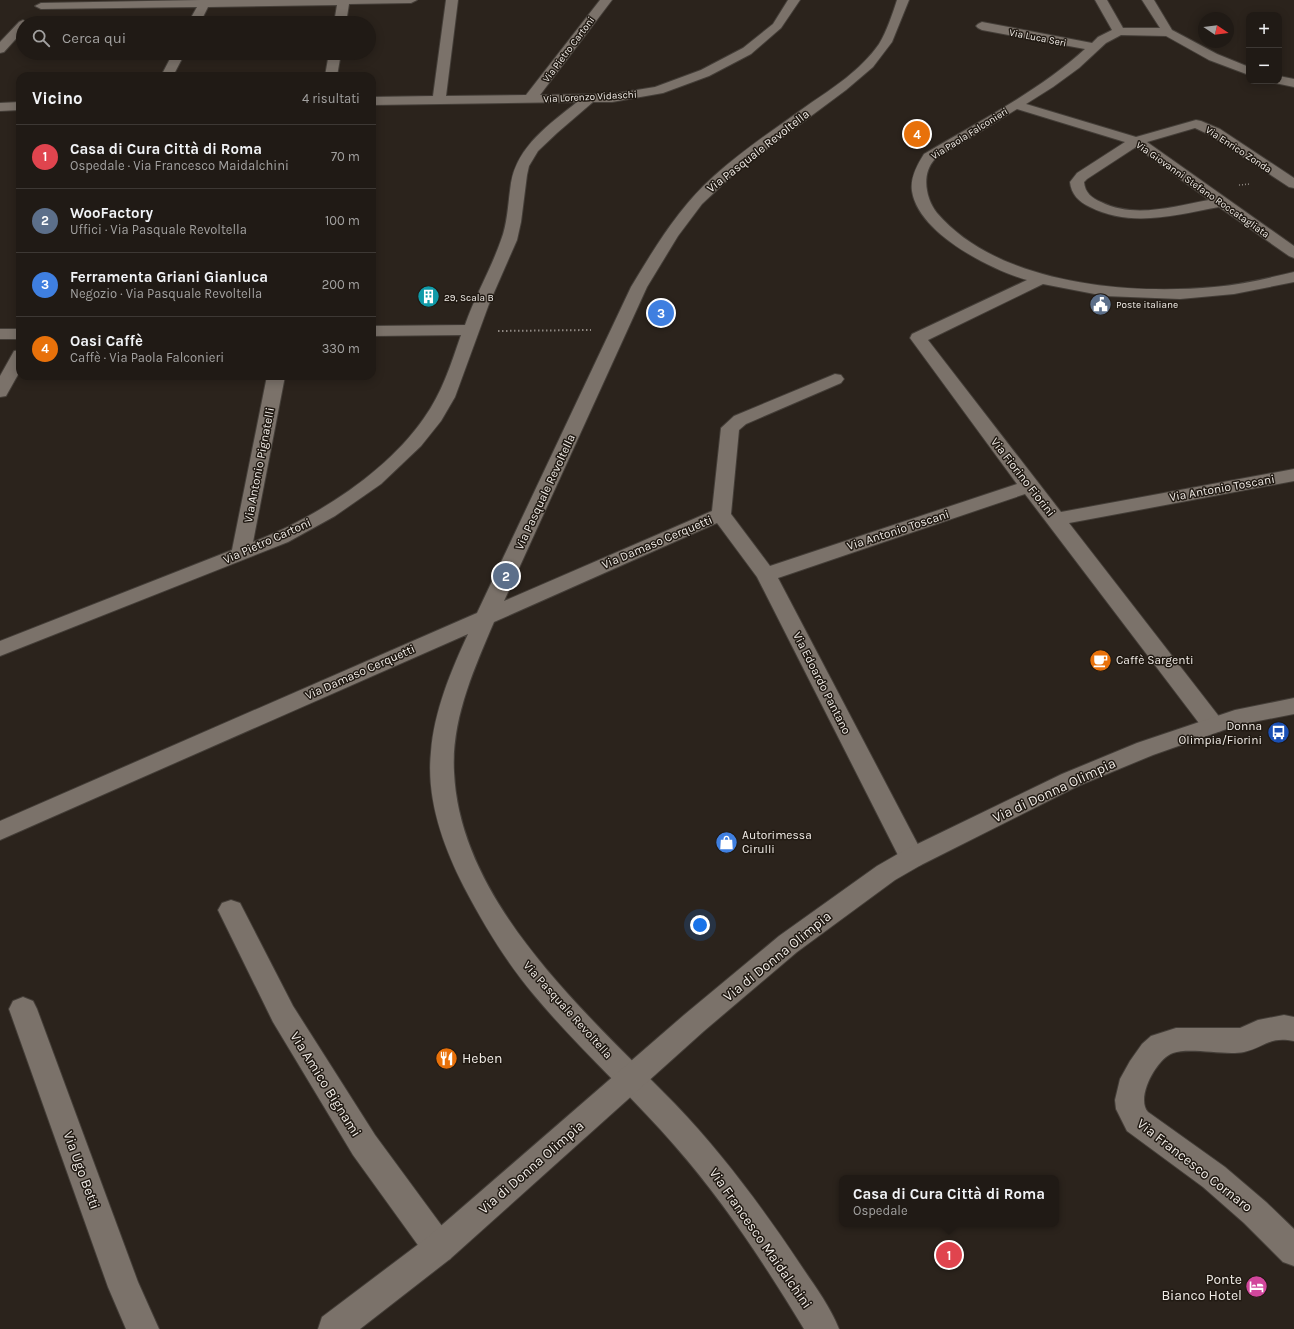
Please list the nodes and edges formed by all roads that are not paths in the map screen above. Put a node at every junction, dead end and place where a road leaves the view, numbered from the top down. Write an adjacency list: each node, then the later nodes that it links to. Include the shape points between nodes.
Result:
1 (411, 0): 8 (street)
2 (452, 0): 28 (street)
3 (606, 0): 27 (street, Via Pietro Cartoni)
4 (794, 0): 26 (street, Via Lorenzo Vidaschi, via 777,26 762,40 737,57 705,73 679,84 646,93)
5 (903, 0): 53 (street, Via Pasquale Revoltella, via 886,41 869,63 848,82 718,180 673,232 639,287)
6 (1101, 0): 14 (street)
7 (1148, 0): 16 (street)
8 (344, 1): 9 (street); 12 (street)
9 (204, 4): 10 (street); 11 (street)
10 (33, 14)
11 (198, 16)
12 (341, 16)
13 (982, 26): 17 (street, Via Luca Seri)
14 (1119, 30): 16 (street); 17 (street, Via Paola Falconieri)
15 (16, 32): 18 (street)
16 (1168, 32): 21 (street, via 1213,57)
17 (1094, 47): 30 (street, Via Paola Falconieri, via 1075,65)
18 (0, 49)
19 (175, 60): 22 (street)
20 (334, 60): 23 (street)
21 (1246, 70)
22 (169, 72)
23 (332, 72)
24 (1282, 81): 25 (street)
25 (1294, 83)
26 (590, 98): 27 (street, Via Lorenzo Vidaschi); 39 (street, Via Pietro Cartoni, via 526,156 520,176 512,232)
27 (530, 99): 28 (street, Via Lorenzo Vidaschi)
28 (439, 100): 29 (street, Via Lorenzo Vidaschi)
29 (376, 101)
30 (1016, 105): 33 (street, Via Giovanni Stefano Roccatagliata); 38 (street, Via Paola Falconieri, via 935,152 920,175 919,195 934,218 960,242 1006,266)
31 (16, 106): 32 (street)
32 (0, 107)
33 (1136, 141): 34 (street, Via Enrico Zonda, via 1196,124 1215,132); 35 (street, Via Giovanni Stefano Roccatagliata); 35 (street, Via Enrico Zonda, via 1082,176 1077,186 1083,197 1099,207 1131,215 1147,215)
34 (1287, 176)
35 (1220, 202): 36 (street, Via Giovanni Stefano Roccatagliata)
36 (1294, 253)
37 (1294, 277): 38 (street, Via Paola Falconieri, via 1214,292 1146,295 1098,290)
38 (1041, 279): 48 (street, Via Fiorino Fiorini, via 918,338)
39 (471, 330): 40 (street); 51 (street, Via Pietro Cartoni, via 446,398 423,432 399,458 364,488 323,516 281,538)
40 (376, 331)
41 (0, 334): 42 (street)
42 (16, 334)
43 (16, 362): 46 (street)
44 (834, 378): 49 (street, via 740,420 730,428)
45 (275, 380): 51 (street, Via Antonio Pignatelli)
46 (0, 392)
47 (1294, 475): 50 (street, Via Antonio Toscani)
48 (1029, 486): 50 (street, Via Fiorino Fiorini); 52 (street, Via Antonio Toscani)
49 (721, 514): 52 (street, Via Edoardo Pantano); 53 (street, Via Damaso Cerquetti)
50 (1056, 519): 56 (street, Via Fiorino Fiorini)
51 (242, 554): 54 (street, Via Pietro Cartoni)
52 (766, 575): 58 (street, Via Edoardo Pantano)
53 (487, 616): 57 (street, Via Damaso Cerquetti); 62 (street, Via Pasquale Revoltella, via 457,689 445,733 441,780 450,827 480,893 525,964)
54 (0, 649)
55 (1294, 706): 56 (street, Via di Donna Olimpia)
56 (1213, 725): 58 (street, Via di Donna Olimpia, via 1145,749 1070,780)
57 (0, 831)
58 (912, 858): 62 (street, Via di Donna Olimpia, via 886,873 788,944)
59 (231, 910): 63 (street, Via Amico Bignami, via 283,1014 364,1144)
60 (23, 1009): 65 (street, Via Ugo Betti, via 124,1287)
61 (1294, 1030): 64 (street, Via Francesco Cornaro, via 1284,1027 1271,1029 1243,1040 1167,1042 1148,1060 1132,1084 1128,1101 1134,1119 1245,1202)
62 (632, 1079): 63 (street, Via di Donna Olimpia); 67 (street, Via Francesco Maidalchini, via 722,1180 783,1264)
63 (439, 1248): 66 (street, Via di Donna Olimpia)
64 (1294, 1251)
65 (143, 1329)
66 (334, 1329)
67 (823, 1329)

